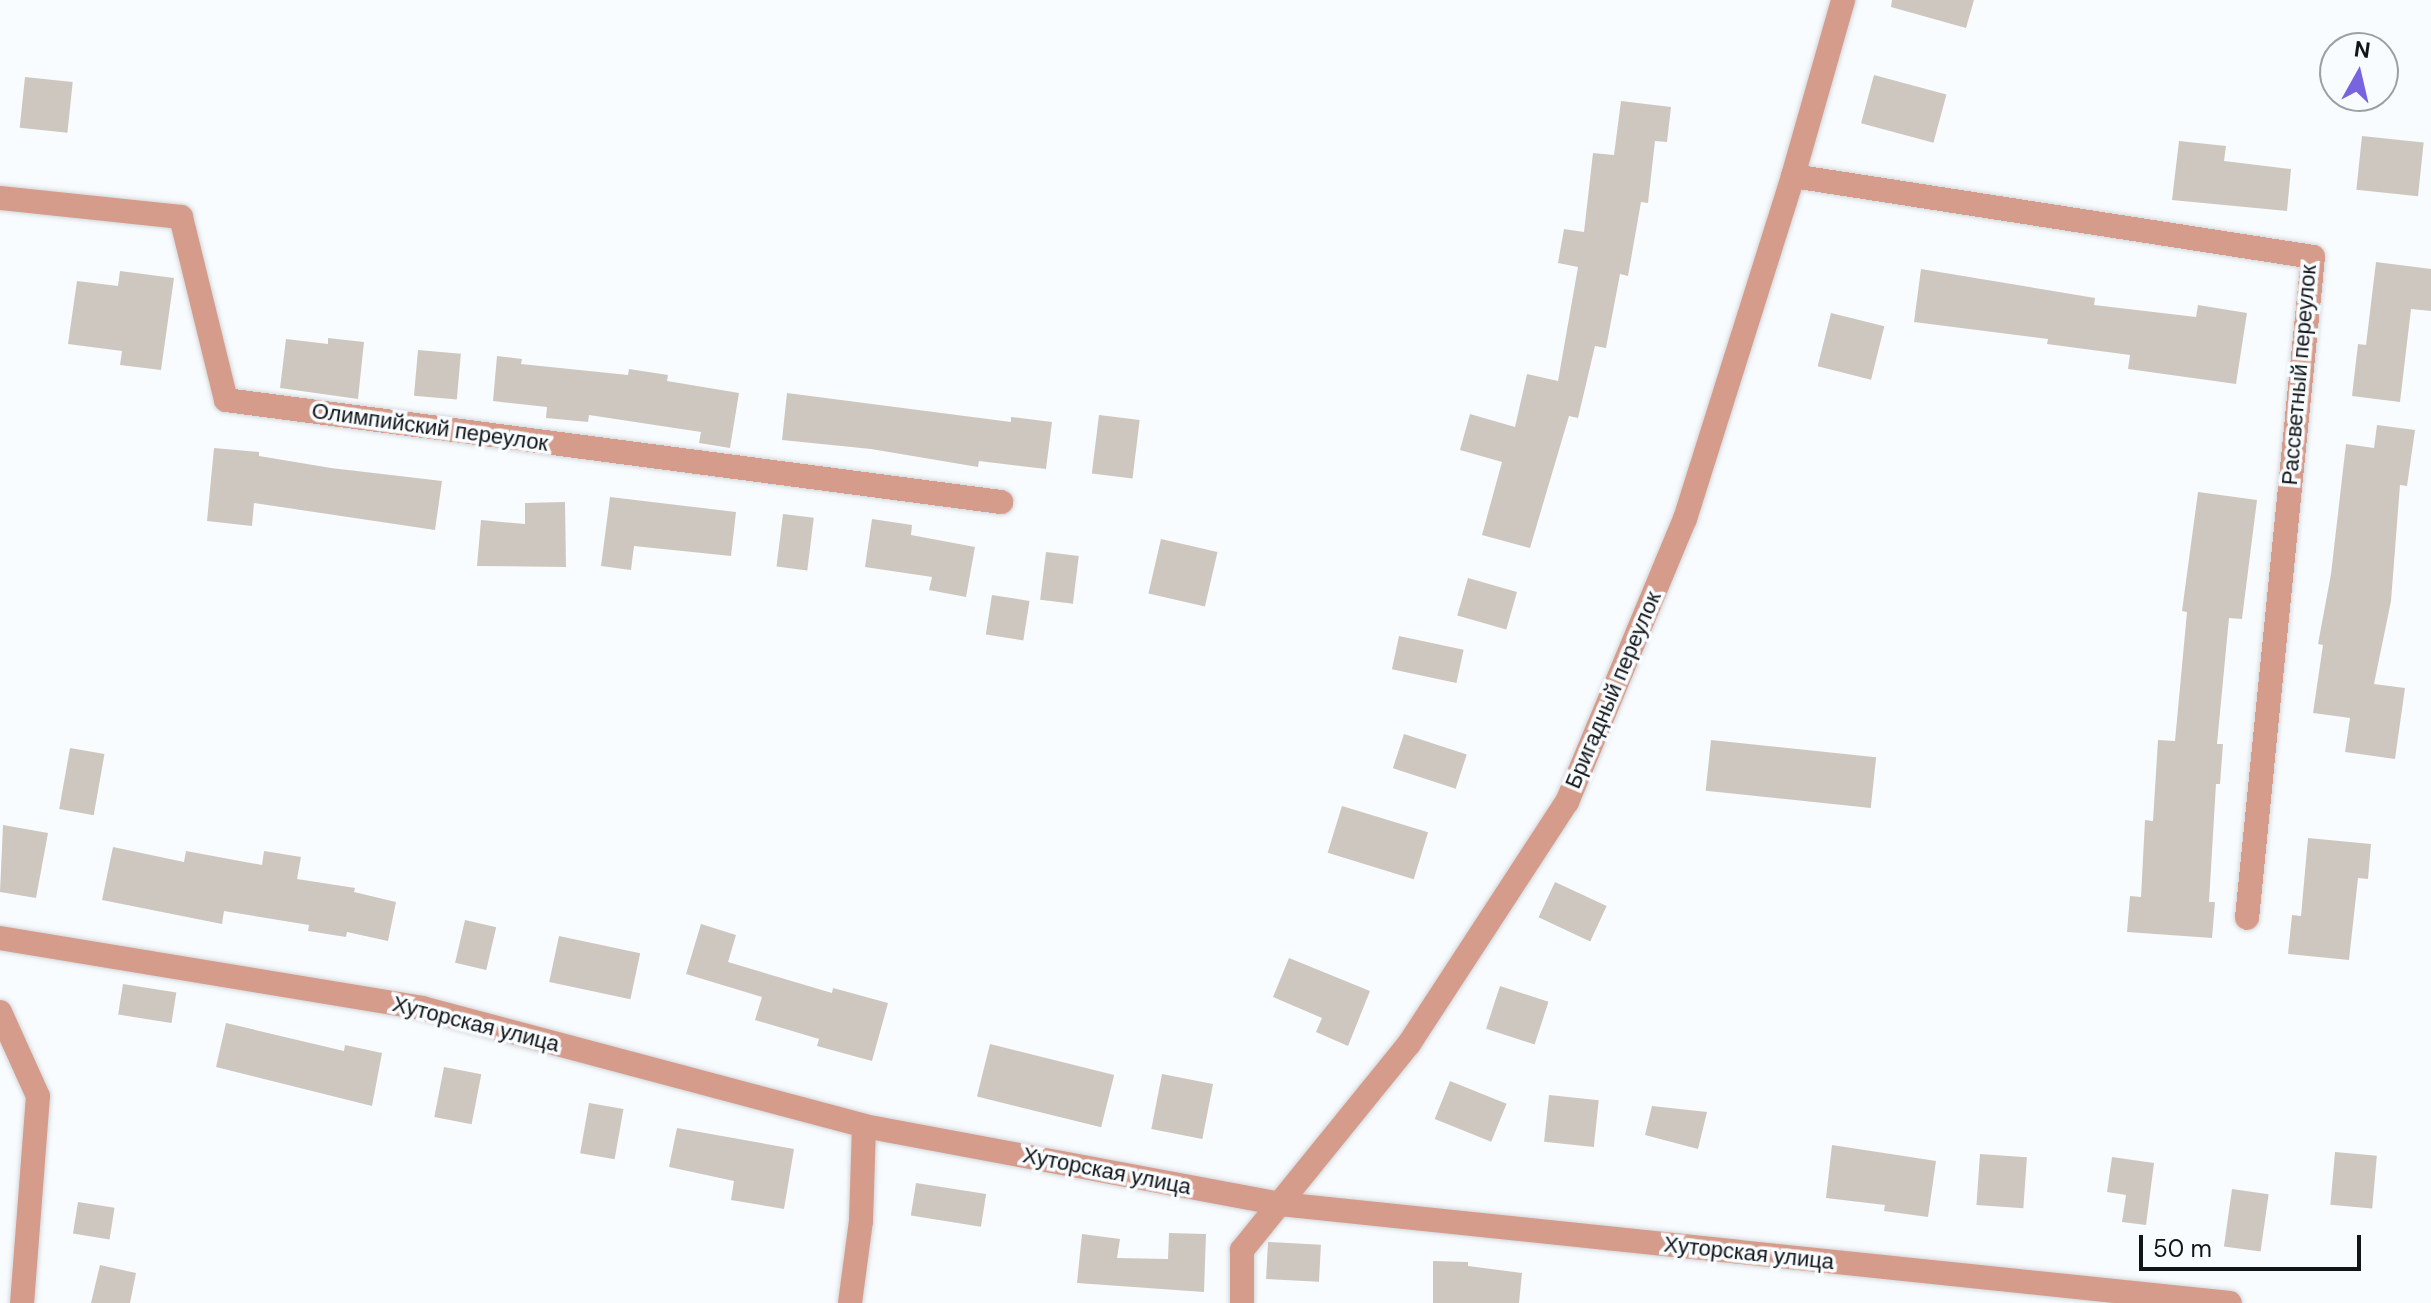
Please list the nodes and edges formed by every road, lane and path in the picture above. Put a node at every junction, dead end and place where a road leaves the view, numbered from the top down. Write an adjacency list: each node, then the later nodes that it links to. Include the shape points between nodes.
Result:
1 (1843, 0): 2 (street, Бригадный переулок)
2 (1793, 176): 5 (street, Рассветный переулок, via 2313,257); 9 (street, Бригадный переулок, via 1685,519 1567,802 1409,1044)
3 (0, 198): 4 (street, Олимпийский переулок, via 181,217 226,400)
4 (1001, 502)
5 (2247, 918)
6 (0, 938): 8 (street, Хуторская улица, via 422,1008)
7 (0, 1012): 10 (street, via 38,1096)
8 (864, 1126): 9 (street, Хуторская улица); 11 (street, via 861,1221)
9 (1280, 1204): 12 (street, Бригадный переулок, via 1242,1250); 13 (street, Хуторская улица)
10 (22, 1303)
11 (850, 1303)
12 (1242, 1303)
13 (2230, 1303)

